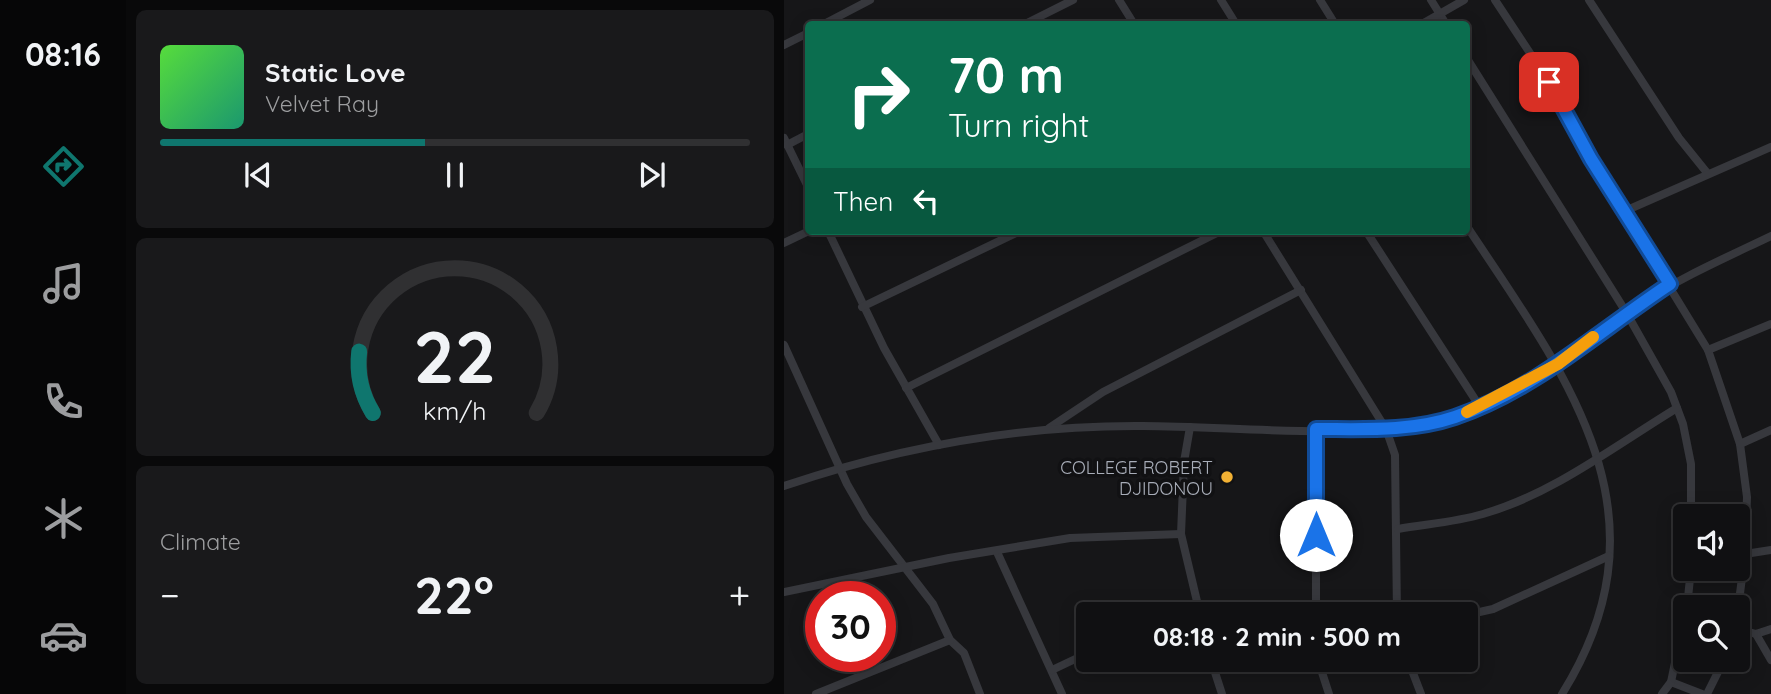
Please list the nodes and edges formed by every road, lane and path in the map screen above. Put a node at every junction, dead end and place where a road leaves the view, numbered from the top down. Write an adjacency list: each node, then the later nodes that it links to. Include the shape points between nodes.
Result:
1 (870, 0): 11 (street)
2 (1073, 0): 12 (street)
3 (1119, 0): 13 (street)
4 (1221, 0): 14 (street)
5 (1320, 0): 15 (street)
6 (1431, 0): 10 (street)
7 (1464, 0): 10 (street)
8 (1494, 0): 26 (street)
9 (1589, 0): 24 (street)
10 (1440, 14): 16 (street); 17 (street)
11 (830, 21)
12 (1031, 21)
13 (1132, 21)
14 (1234, 21)
15 (1333, 21)
16 (1427, 21)
17 (1444, 21)
18 (805, 34): 19 (street)
19 (784, 45)
20 (1470, 63): 39 (street)
21 (805, 135): 22 (street)
22 (786, 141): 25 (street)
23 (1771, 147): 24 (street)
24 (1708, 174): 26 (street)
25 (805, 181)
26 (1625, 211): 36 (street)
27 (1470, 231): 43 (street)
28 (805, 233): 35 (street)
29 (830, 235): 38 (street)
30 (1012, 235): 38 (street)
31 (1213, 235): 44 (street)
32 (1266, 235): 37 (street)
33 (1369, 235): 45 (street)
34 (1771, 236): 36 (street)
35 (784, 243)
36 (1670, 284): 39 (street); 42 (street)
37 (1301, 290): 48 (street, via 1102,392); 50 (street)
38 (862, 307): 44 (street)
39 (1626, 312): 43 (street); 46 (street)
40 (1771, 324): 42 (street)
41 (784, 345): 55 (street)
42 (1708, 350): 52 (street)
43 (1558, 364): 45 (street); 54 (street)
44 (906, 388): 53 (street)
45 (1480, 407): 50 (street, via 1453,418)
46 (1677, 408): 54 (street); 57 (street, via 1691,464)
47 (1190, 427): 48 (street); 49 (street); 60 (street)
48 (1049, 428): 53 (street)
49 (1316, 429): 50 (street); 68 (street)
50 (1386, 429): 59 (street, via 1395,455)
51 (1771, 430): 52 (street)
52 (1740, 444): 58 (street)
53 (939, 445): 55 (street)
54 (1597, 456): 59 (street, via 1563,478 1485,513); 64 (street, via 1612,528)
55 (841, 467): 56 (street); 65 (street, via 866,517)
56 (784, 486)
57 (1691, 504)
58 (1747, 504)
59 (1398, 529): 69 (street)
60 (1181, 534): 62 (street, via 1070,538); 67 (street)
61 (1771, 550): 63 (street)
62 (997, 552): 65 (street); 77 (street)
63 (1750, 553)
64 (1608, 556): 70 (street); 90 (street, via 1592,638)
65 (906, 569): 66 (street); 74 (street, via 933,604)
66 (784, 592)
67 (1197, 602)
68 (1316, 602)
69 (1397, 602)
70 (1478, 612)
71 (1771, 629): 73 (street)
72 (1750, 632): 73 (street)
73 (1756, 634): 76 (street)
74 (950, 640): 84 (street); 85 (street, via 970,662)
75 (1076, 659): 77 (street)
76 (1771, 660)
77 (1052, 670): 86 (street)
78 (1215, 672): 87 (street)
79 (1322, 672): 88 (street)
80 (1413, 672): 89 (street)
81 (1673, 672): 83 (street)
82 (1718, 672): 93 (street)
83 (1671, 682): 91 (street); 92 (street)
84 (816, 694)
85 (980, 694)
86 (1062, 694)
87 (1222, 694)
88 (1329, 694)
89 (1421, 694)
90 (1562, 694)
91 (1662, 694)
92 (1702, 694)
93 (1707, 694)

